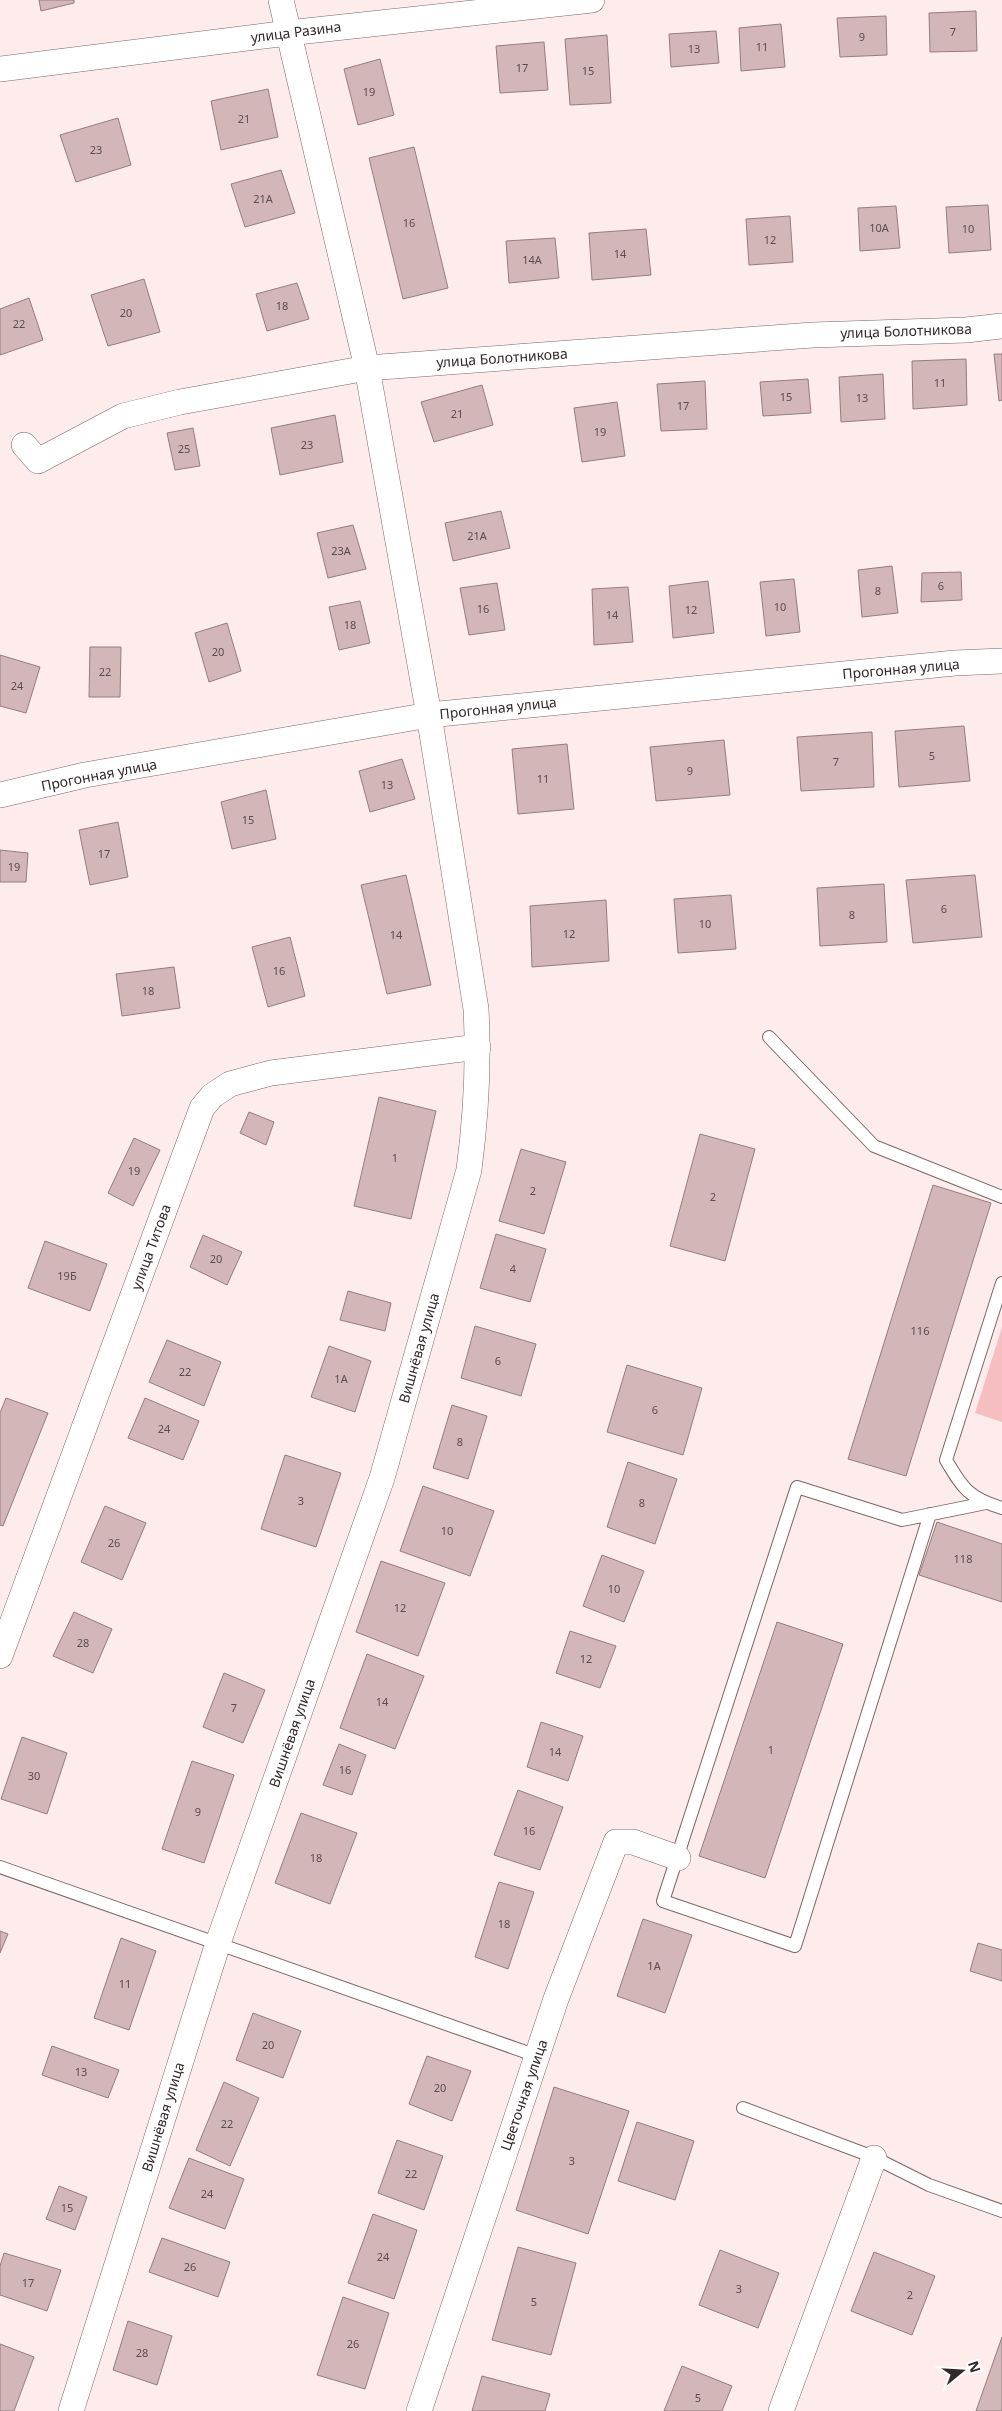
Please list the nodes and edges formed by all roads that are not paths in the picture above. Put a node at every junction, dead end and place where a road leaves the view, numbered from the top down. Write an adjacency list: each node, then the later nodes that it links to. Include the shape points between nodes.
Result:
1 (281, 0): 3 (street, Вишнёвая улица)
2 (592, 0): 3 (street, улица Разина)
3 (288, 33): 4 (street, улица Разина); 6 (street, Вишнёвая улица)
4 (0, 69)
5 (1002, 326): 6 (street, улица Болотникова, via 812,334)
6 (368, 368): 7 (street, улица Болотникова, via 180,402 123,416 38,461); 9 (street, Вишнёвая улица)
7 (24, 446)
8 (1002, 662): 9 (street, Прогонная улица, via 955,663)
9 (429, 715): 10 (street, Прогонная улица, via 85,775); 12 (street, Вишнёвая улица, via 476,1009)
10 (0, 796)
11 (769, 1037): 13 (lane, via 874,1146)
12 (478, 1047): 18 (street, улица Титова, via 271,1073 230,1084 212,1096 202,1108); 21 (street, Вишнёвая улица, via 476,1119 469,1170 382,1478)
13 (1002, 1197)
14 (1002, 1283): 15 (lane, via 946,1460 963,1489)
15 (986, 1503): 16 (lane); 17 (lane)
16 (1002, 1508)
17 (930, 1514): 19 (lane, via 902,1520 797,1487); 19 (lane, via 795,1946 663,1901)
18 (0, 1656)
19 (678, 1858): 22 (street, Цветочная улица, via 633,1842 616,1842)
20 (0, 1867): 21 (lane)
21 (218, 1943): 22 (lane); 26 (street, Вишнёвая улица)
22 (537, 2056): 27 (street, Цветочная улица)
23 (743, 2108): 24 (lane)
24 (874, 2158): 25 (lane, via 929,2185); 28 (street)
25 (1002, 2211)
26 (71, 2411)
27 (419, 2411)
28 (781, 2411)

